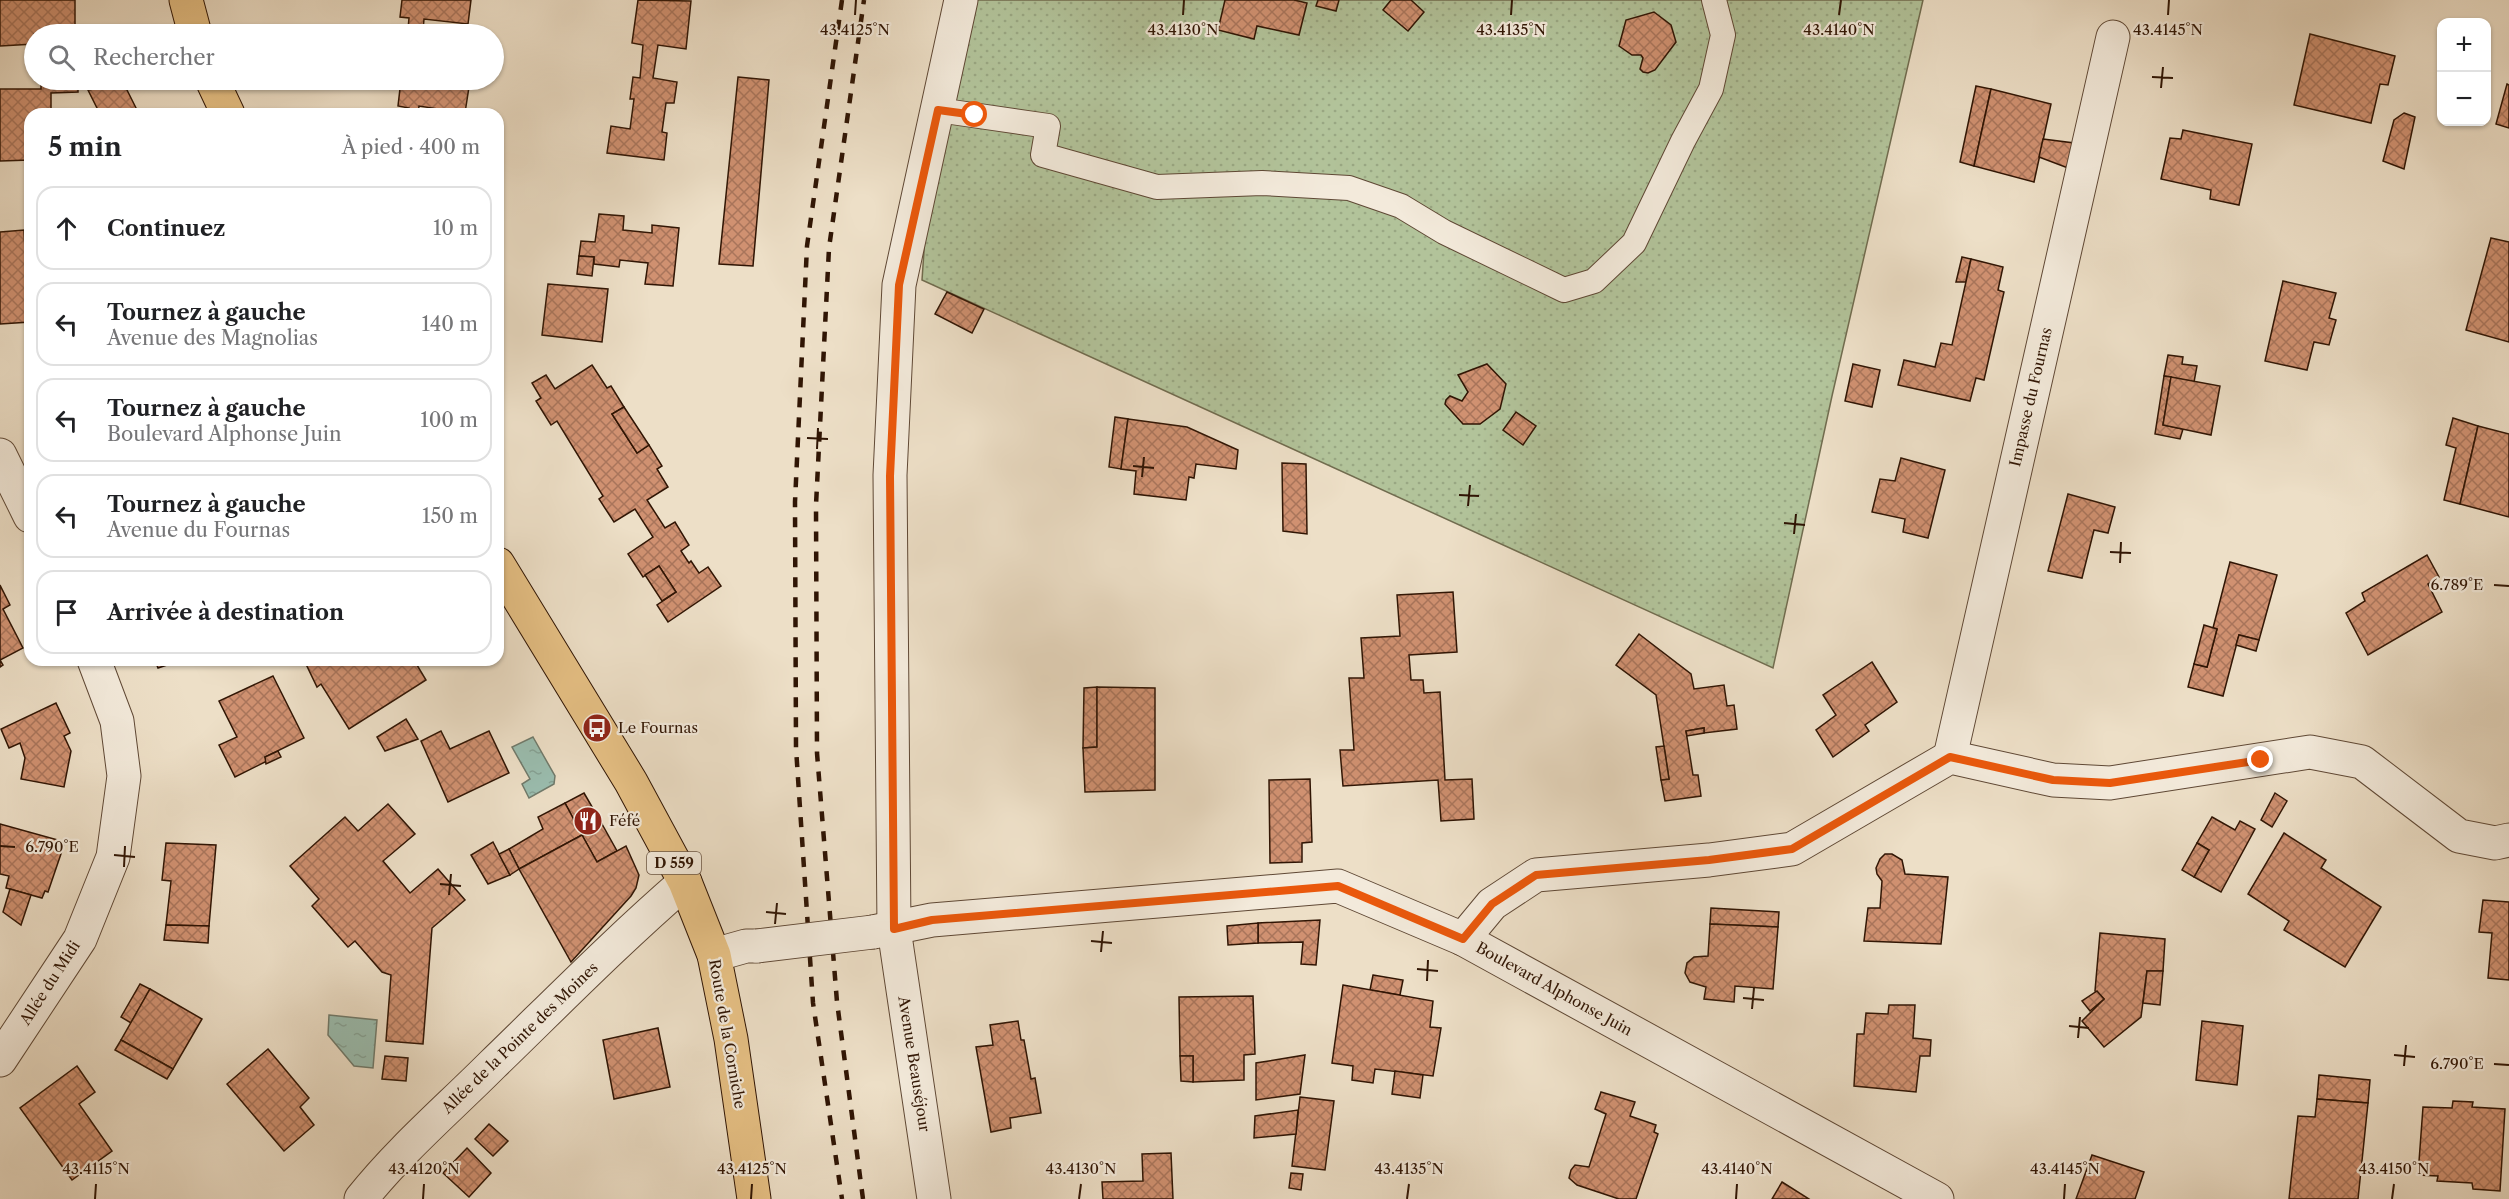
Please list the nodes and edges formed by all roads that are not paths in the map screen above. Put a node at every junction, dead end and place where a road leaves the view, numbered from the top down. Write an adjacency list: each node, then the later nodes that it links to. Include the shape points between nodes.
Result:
1 (186, 0): 4 (main road)
2 (961, 0): 8 (street, Avenue Beauséjour)
3 (1714, 0): 8 (lane, via 1723,35 1711,89 1634,243 1594,280 1564,290 1444,232 1401,206 1349,188 1262,183 1157,187 1043,155 1048,126)
4 (192, 24)
5 (2113, 37): 13 (street, Impasse du Fournas)
6 (217, 90): 7 (main road)
7 (225, 108)
8 (938, 110): 16 (street, Avenue Beauséjour, via 899,285 890,476)
9 (0, 455): 10 (street)
10 (24, 504)
11 (504, 574): 15 (main road, Route de la Corniche / D 559, via 631,782)
12 (96, 666): 19 (street, Allée du Midi, via 117,721 124,776 113,857 80,939)
13 (1950, 757): 14 (street, via 2053,780 2110,783 2310,752 2362,762 2459,836 2495,843); 17 (street, via 1792,849 1536,875 1492,904)
14 (2509, 840)
15 (685, 882): 18 (main road, Route de la Corniche / D 559); 20 (street, Allée de la Pointe des Moines, via 382,1173)
16 (884, 931): 17 (street, Boulevard Alphonse Juin, via 932,920 1338,886); 18 (street, Boulevard Alphonse Juin, bridge, via 746,946); 22 (street, Avenue Beauséjour)
17 (1463, 939): 23 (street, Boulevard Alphonse Juin)
18 (714, 955): 21 (main road, Route de la Corniche / D 559, via 731,1039)
19 (0, 1060)
20 (361, 1199)
21 (754, 1199)
22 (934, 1199)
23 (1938, 1199)

